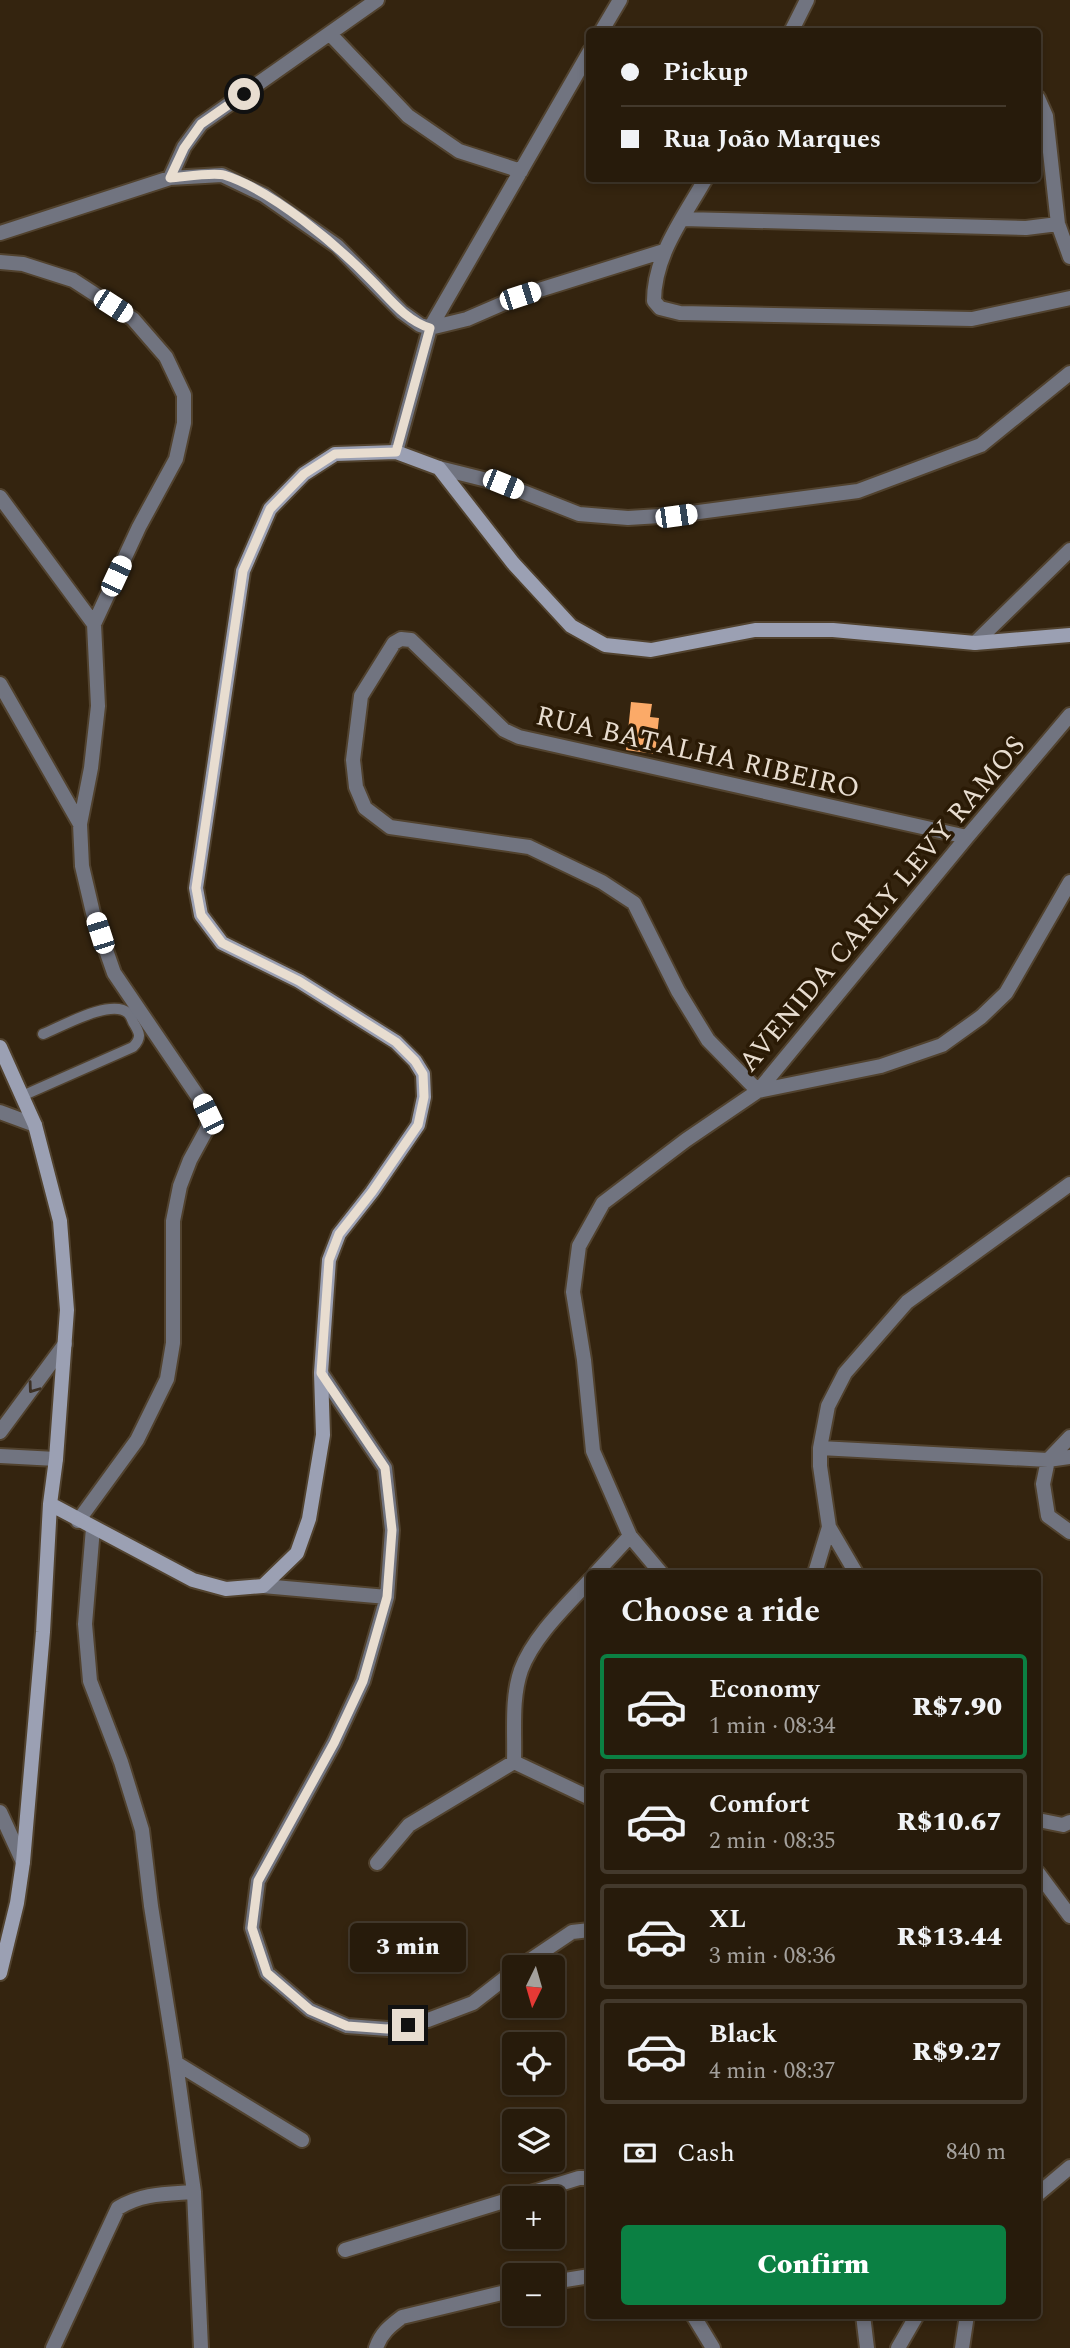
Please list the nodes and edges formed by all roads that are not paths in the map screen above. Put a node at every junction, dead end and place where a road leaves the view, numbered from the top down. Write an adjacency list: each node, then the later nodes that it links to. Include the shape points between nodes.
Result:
1 (377, 0): 6 (street)
2 (807, 0): 5 (street)
3 (615, 3): 4 (street)
4 (603, 28)
5 (793, 28)
6 (330, 34): 9 (street, via 408,116 459,150); 10 (street, via 201,124)
7 (586, 58): 9 (street)
8 (1041, 105): 13 (street)
9 (521, 171): 19 (street)
10 (170, 178): 14 (street); 19 (street, via 222,174 264,195 337,246 402,312)
11 (704, 182): 12 (street)
12 (683, 219): 13 (street, via 1026,228); 15 (street)
13 (1058, 224): 16 (street)
14 (0, 233)
15 (664, 251): 18 (street, via 654,302 680,313 972,319); 19 (street)
16 (1070, 257)
17 (0, 262): 25 (street, via 23,264 73,280 133,319 166,357 184,395 176,459)
18 (1070, 298)
19 (430, 328): 21 (street)
20 (1070, 373): 22 (street, via 981,445 858,491 676,516 628,518 579,514 503,484)
21 (396, 452): 22 (street); 43 (street, via 335,454 304,474 270,509 243,571 196,888 201,915 222,943 299,981 396,1042 423,1074 418,1125 339,1234 329,1260)
22 (439, 468): 27 (street, via 513,563 571,626 605,645 651,650 755,630 833,630)
23 (0, 498): 25 (street)
24 (1070, 550): 27 (street)
25 (93, 624): 30 (street, via 98,706)
26 (1070, 635): 27 (street)
27 (975, 643)
28 (0, 684): 30 (street)
29 (1070, 715): 31 (street, AVENIDA CARLY LEVY RAMOS)
30 (80, 824): 52 (street, via 82,866 114,973 201,1101 208,1127 180,1186 173,1222 173,1343 167,1378 137,1440)
31 (967, 837): 37 (street, AVENIDA CARLY LEVY RAMOS); 37 (street, RUA BATALHA RIBEIRO, via 519,737 504,730 411,640 394,643 361,696 353,760 356,787 365,808 390,827 529,847 634,903 708,1041)
32 (1070, 882): 34 (street)
33 (1070, 907): 34 (street)
34 (1051, 916): 37 (street, via 1006,993 942,1045 881,1066)
35 (43, 1034): 38 (lane, via 117,1008 127,1012 140,1033 134,1047)
36 (0, 1047): 38 (street)
37 (758, 1091): 56 (street, AVENIDA CARLY LEVY RAMOS, via 603,1203 579,1246 573,1293 593,1451)
38 (22, 1096): 40 (street)
39 (0, 1112): 40 (street)
40 (35, 1125): 42 (street, via 60,1221)
41 (1070, 1184): 46 (street, via 907,1302 845,1373 828,1406)
42 (65, 1344): 44 (street, one-way to 44); 49 (street)
43 (321, 1373): 62 (street, via 323,1435 309,1519 297,1553); 63 (street, via 385,1468 392,1530)
44 (0, 1433)
45 (1070, 1437): 50 (street)
46 (820, 1448): 50 (street); 53 (street)
47 (0, 1457): 49 (street)
48 (1070, 1457): 50 (street)
49 (56, 1459): 51 (street)
50 (1048, 1460): 55 (street, via 1043,1485 1048,1516)
51 (50, 1504): 52 (street); 69 (street)
52 (78, 1521): 54 (street)
53 (829, 1527): 59 (street); 60 (street)
54 (93, 1528): 62 (street, via 193,1580 226,1589); 77 (street, via 85,1625 90,1681 142,1830)
55 (1070, 1532)
56 (630, 1536): 57 (street); 58 (street, AVENIDA CARLY LEVY RAMOS)
57 (599, 1570)
58 (658, 1570)
59 (816, 1570)
60 (854, 1570)
61 (586, 1584): 64 (street, via 545,1629 521,1669 515,1697)
62 (263, 1586): 63 (street)
63 (387, 1597): 76 (street, via 357,1694 258,1881 252,1928 267,1973 310,2010 347,2026 387,2029 428,2020 473,2003)
64 (514, 1762): 65 (street); 70 (street, via 409,1825)
65 (586, 1796)
66 (0, 1812): 69 (street)
67 (1041, 1821): 68 (street)
68 (1070, 1822)
69 (23, 1862): 75 (street)
70 (377, 1863)
71 (1041, 1884): 72 (street)
72 (1070, 1916)
73 (586, 1930): 74 (street, via 572,1932)
74 (538, 1955)
75 (0, 1973)
76 (502, 1980)
77 (176, 2063): 78 (street); 82 (street)
78 (302, 2140)
79 (1070, 2167): 81 (street)
80 (586, 2178): 83 (street)
81 (1041, 2191)
82 (194, 2192): 91 (street, via 147,2195 118,2208); 92 (street)
83 (345, 2249)
84 (586, 2277): 85 (street)
85 (565, 2280)
86 (502, 2293): 93 (street, via 402,2317 388,2327)
87 (695, 2319): 94 (street)
88 (863, 2319): 95 (street)
89 (916, 2319): 96 (street)
90 (966, 2319): 97 (street)
91 (52, 2348)
92 (201, 2348)
93 (376, 2348)
94 (713, 2348)
95 (867, 2348)
96 (898, 2348)
97 (962, 2348)

